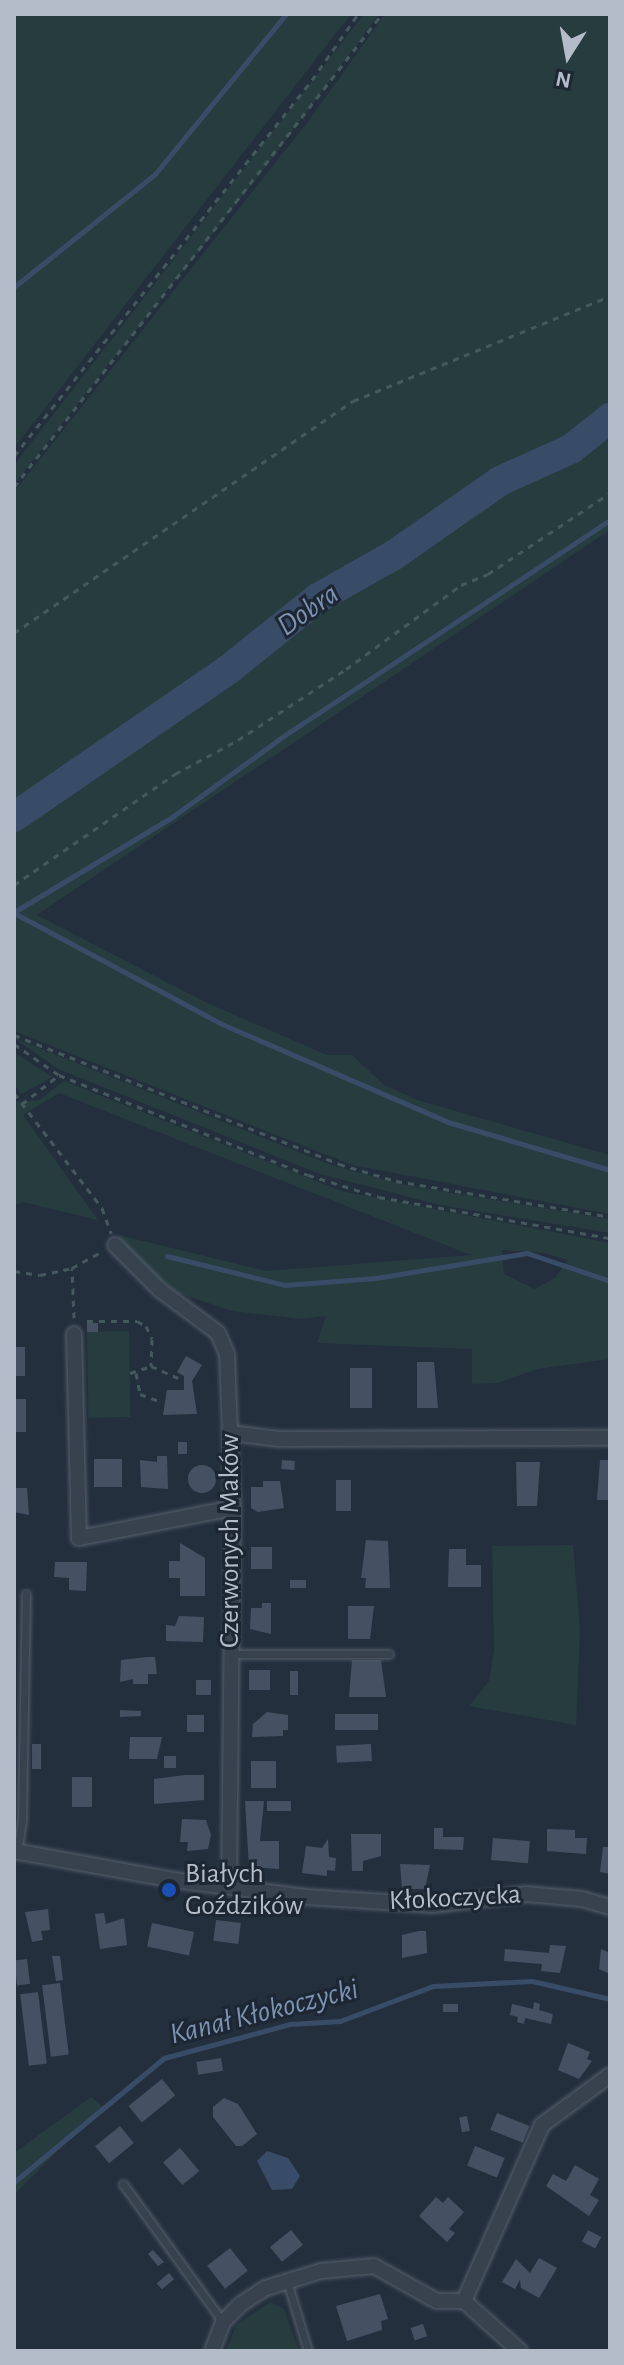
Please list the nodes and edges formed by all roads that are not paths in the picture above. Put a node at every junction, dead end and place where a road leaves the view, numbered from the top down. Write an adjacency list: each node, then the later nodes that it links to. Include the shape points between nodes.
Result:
1 (115, 1245): 3 (street, Czerwonych Maków, via 225,1345)
2 (74, 1334): 5 (street, via 79,1538)
3 (231, 1433): 4 (street, via 279,1439); 5 (street, Czerwonych Maków)
4 (610, 1438)
5 (233, 1508): 7 (street, Czerwonych Maków)
6 (26, 1594): 9 (lane, via 22,1819)
7 (230, 1654): 8 (lane); 10 (street, Czerwonych Maków)
8 (389, 1654)
9 (16, 1852): 10 (street, Kłokoczycka)
10 (229, 1887): 11 (street, Kłokoczycka, via 395,1905 558,1895)
11 (610, 1907)
12 (610, 2075): 15 (street, via 542,2125)
13 (123, 2184): 16 (lane)
14 (287, 2281): 15 (street, via 374,2266 437,2301); 16 (street, via 241,2304); 18 (lane)
15 (464, 2301): 19 (street)
16 (223, 2322): 17 (street)
17 (212, 2351)
18 (308, 2351)
19 (520, 2351)

